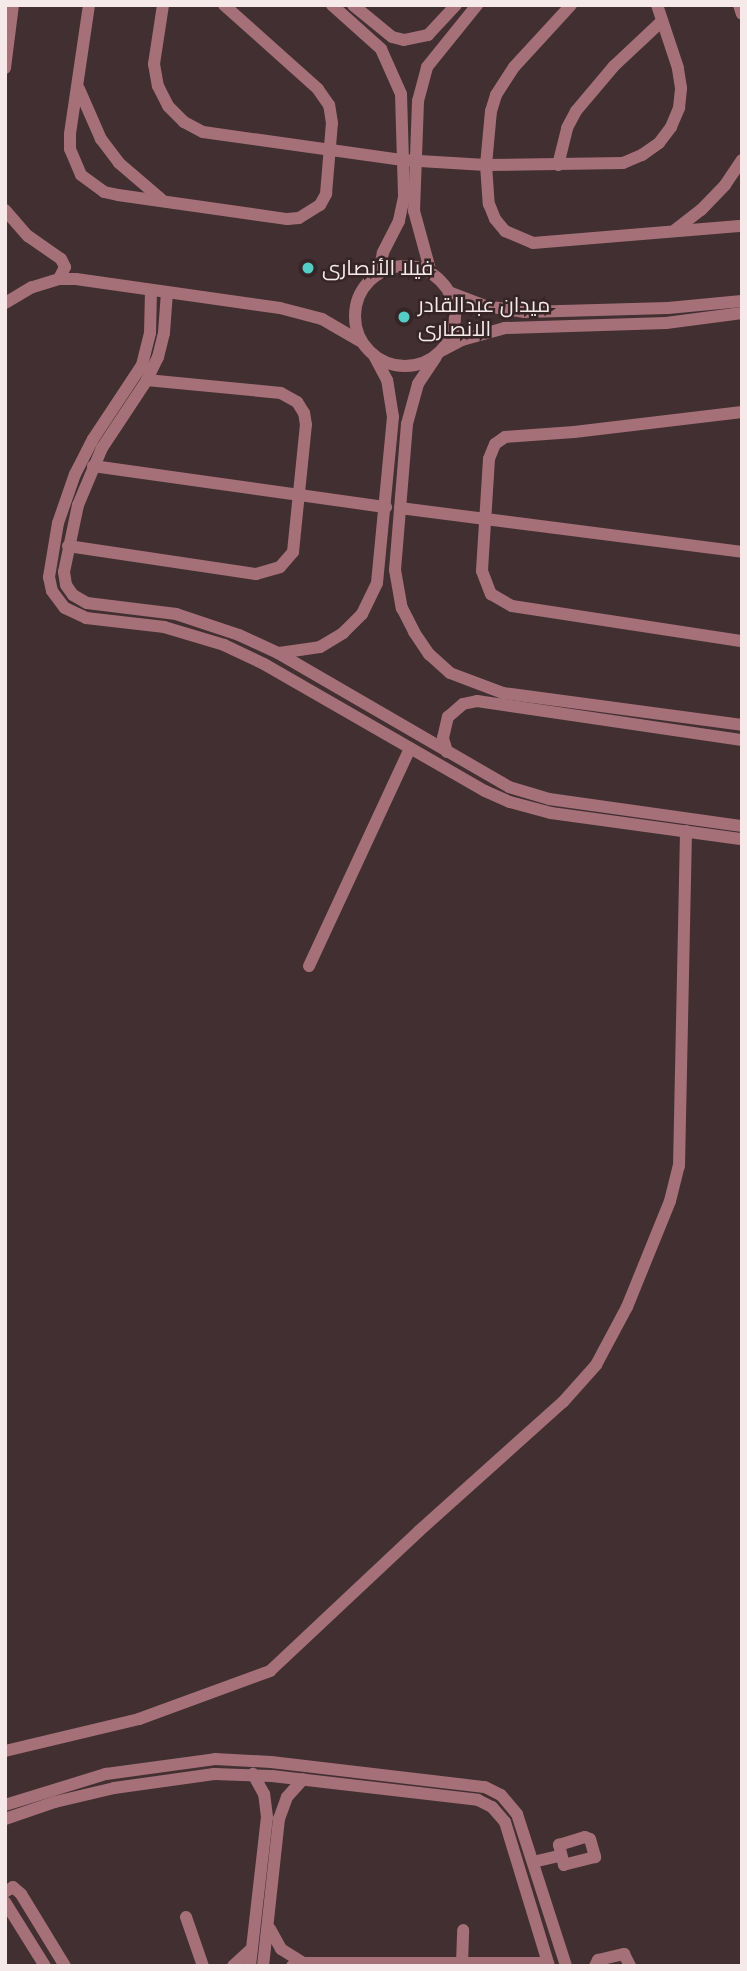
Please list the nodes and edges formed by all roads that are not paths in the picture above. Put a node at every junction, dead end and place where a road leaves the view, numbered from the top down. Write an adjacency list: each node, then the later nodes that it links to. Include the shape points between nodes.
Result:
1 (13, 5): 16 (street)
2 (89, 5): 17 (street)
3 (163, 5): 18 (street, via 154,64 158,86 184,122 225,137)
4 (224, 5): 18 (street, via 324,97 331,114)
5 (332, 5): 15 (street)
6 (354, 5): 14 (street)
7 (456, 5): 14 (street, via 428,35 416,40)
8 (477, 5): 20 (street, via 427,67)
9 (571, 5): 21 (street, via 514,67 496,94)
10 (657, 5): 13 (street)
11 (739, 5): 12 (street)
12 (742, 14)
13 (662, 21): 22 (street, via 614,66 576,111); 22 (street, via 681,88 671,127 659,143 623,163)
14 (392, 37): 15 (street)
15 (381, 49): 20 (street, via 401,94)
16 (5, 68)
17 (78, 86): 23 (street, via 88,114 113,155); 23 (street, via 70,149 80,175 104,192)
18 (330, 152): 20 (street); 23 (street, via 326,194 320,205 299,218)
19 (742, 160): 26 (street, via 701,211)
20 (410, 161): 21 (street); 27 (street, via 416,225); 28 (street, via 402,209)
21 (486, 165): 22 (street); 26 (street, via 495,219 518,239 548,242)
22 (558, 165)
23 (163, 200)
24 (5, 210): 29 (street, via 29,236 61,259 65,272)
25 (742, 226): 26 (street)
26 (674, 232)
27 (431, 273): 28 (street, via 404,266); 32 (street)
28 (378, 274): 36 (street, via 363,287 357,300 354,314)
29 (59, 279): 30 (street); 34 (street)
30 (152, 289): 31 (street); 52 (street, via 150,333 142,365 93,439 62,510 49,570 56,597 78,616 164,627 224,645)
31 (167, 292): 36 (street, via 307,314); 39 (street, via 162,345)
32 (449, 292): 33 (street, via 486,306 525,312); 37 (street, via 454,328)
33 (742, 301)
34 (5, 303)
35 (742, 313): 37 (street, via 666,323 505,328)
36 (360, 341): 38 (street)
37 (439, 353): 38 (street, via 406,367); 44 (street, via 425,370 413,399)
38 (375, 357): 43 (street, via 387,380 393,417)
39 (147, 380): 41 (street); 42 (street, via 293,398 306,419)
40 (742, 412): 45 (street, via 505,437 490,454)
41 (93, 466): 42 (street); 46 (street)
42 (300, 495): 43 (street); 46 (street, via 293,552 286,563 269,573)
43 (386, 507): 49 (street, via 380,572 362,614 320,647)
44 (400, 508): 45 (street); 50 (street, via 395,570 402,608 421,643 450,673 502,693)
45 (485, 518): 47 (street); 48 (street, via 483,578 501,602)
46 (68, 545): 49 (street, via 64,579 69,591 82,601 197,620)
47 (742, 552)
48 (742, 641)
49 (278, 653): 53 (street)
50 (742, 726)
51 (742, 740): 53 (street, via 477,701 463,704 448,718 443,738)
52 (410, 748): 55 (street, via 485,791 524,807); 57 (street)
53 (447, 752): 54 (street, via 494,780 537,796)
54 (742, 826)
55 (686, 831): 56 (street); 58 (street, via 677,1178 627,1307 596,1365 563,1402 270,1671 139,1719)
56 (742, 839)
57 (309, 965)
58 (5, 1751)
59 (253, 1774): 60 (street); 62 (street); 63 (street, via 152,1780 84,1794)
60 (303, 1779): 62 (street); 75 (street, via 471,1799 492,1807 507,1828)
61 (5, 1805): 65 (street, via 66,1784 136,1768 215,1759 284,1763 485,1787 512,1807)
62 (273, 1818): 69 (street); 71 (street)
63 (5, 1819)
64 (560, 1856): 65 (street)
65 (533, 1862): 82 (street)
66 (5, 1892): 77 (street, via 13,1888 21,1894)
67 (5, 1902): 76 (street)
68 (186, 1917): 78 (street)
69 (270, 1927): 72 (street, via 281,1949); 81 (street)
70 (463, 1930): 73 (street)
71 (253, 1947): 79 (street); 80 (street)
72 (297, 1964): 74 (street)
73 (462, 1964): 74 (street); 75 (street)
74 (440, 1965)
75 (549, 1965)
76 (45, 1966)
77 (65, 1966)
78 (203, 1966)
79 (233, 1966)
80 (250, 1966)
81 (263, 1966)
82 (566, 1966)
83 (595, 1966): 84 (street, via 598,1960 624,1954)
84 (630, 1966)

